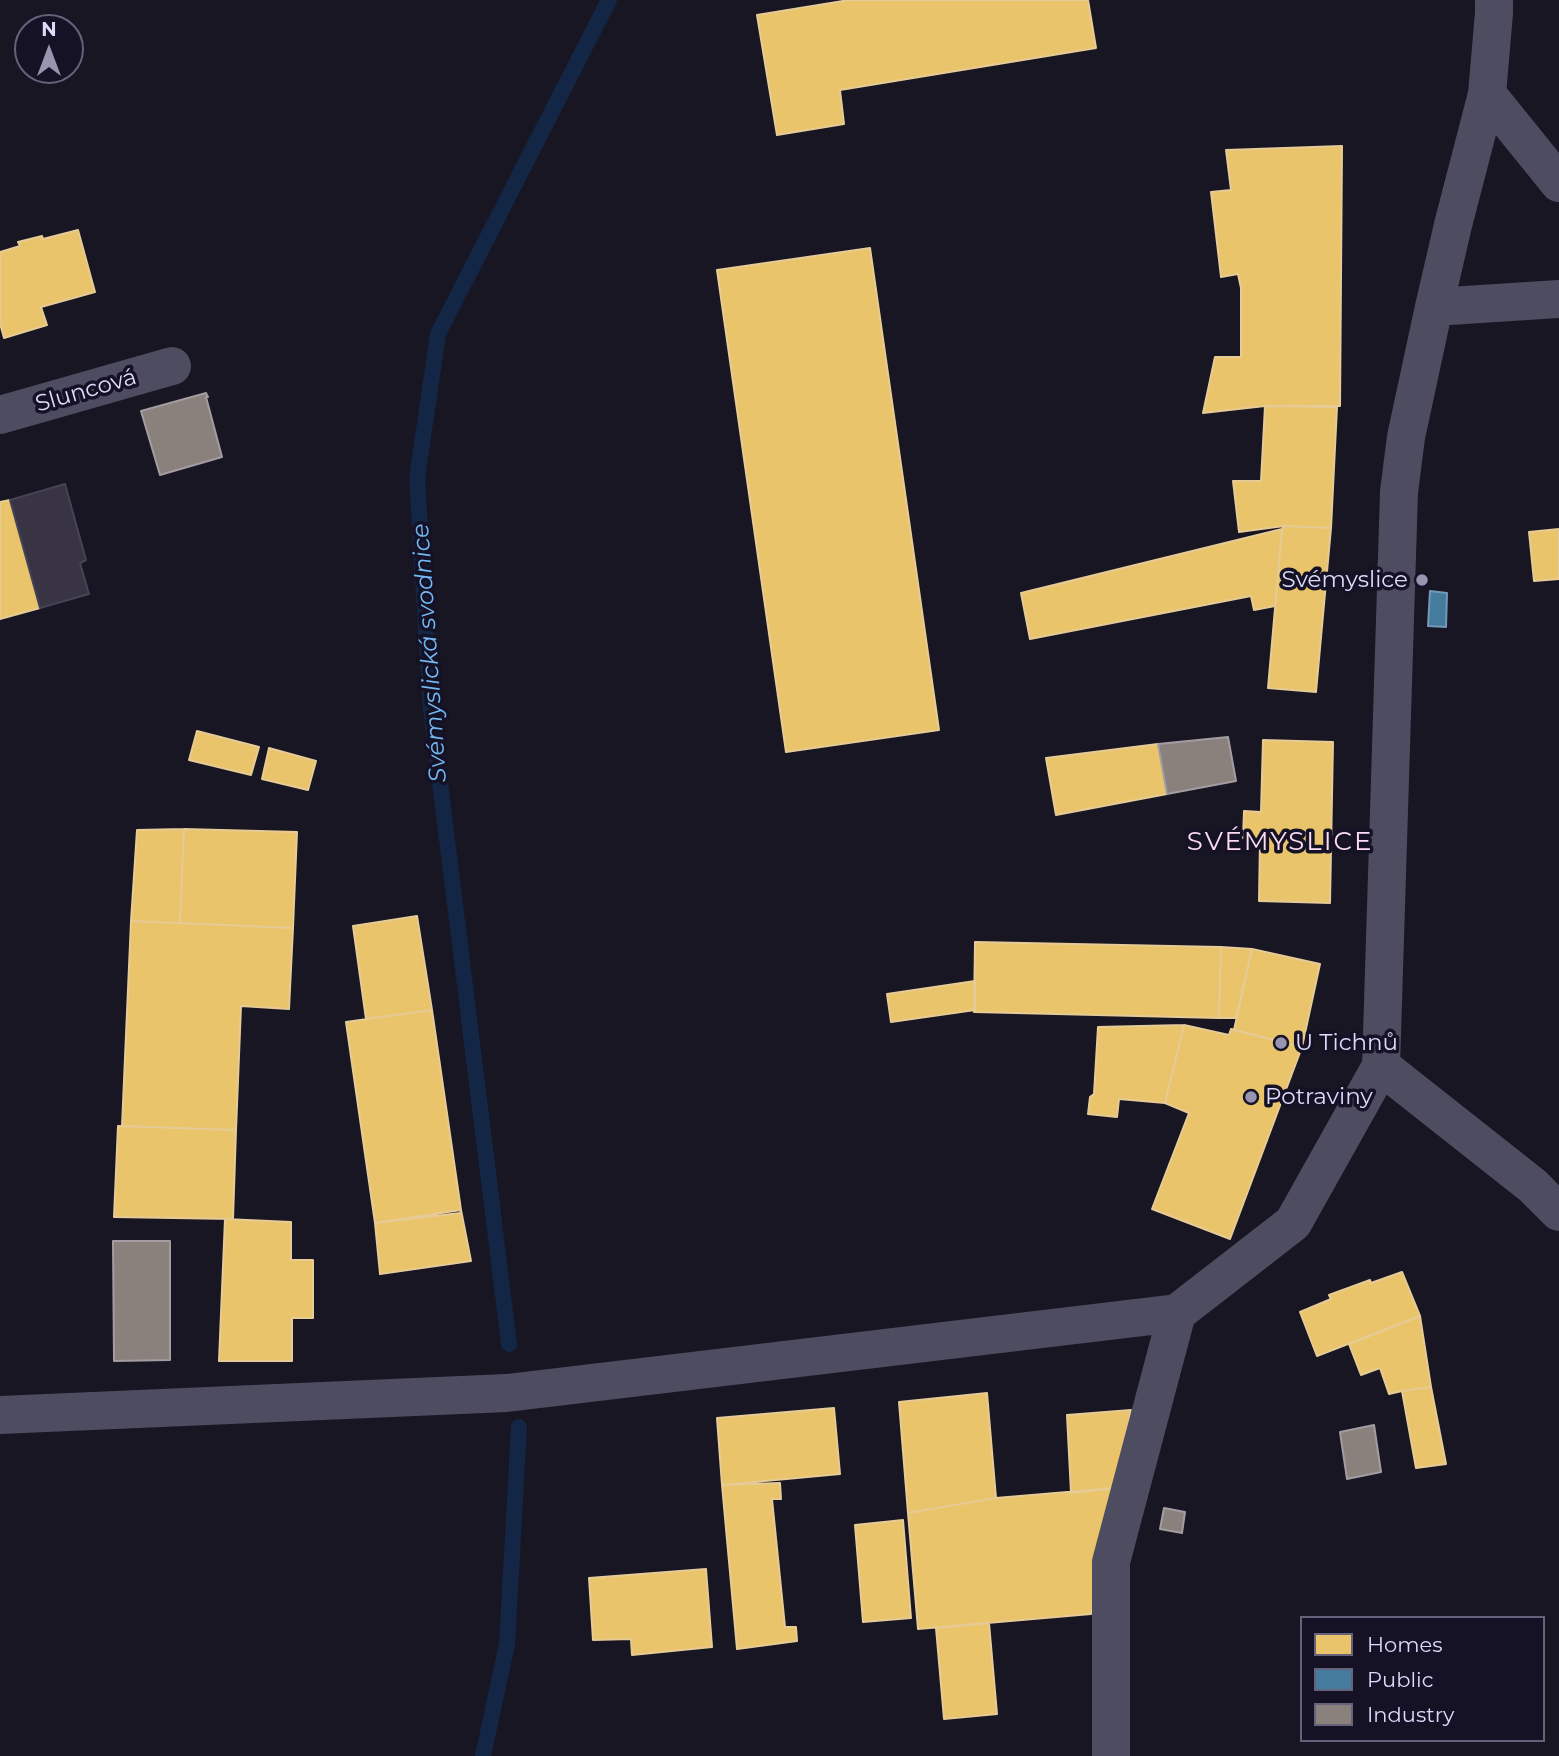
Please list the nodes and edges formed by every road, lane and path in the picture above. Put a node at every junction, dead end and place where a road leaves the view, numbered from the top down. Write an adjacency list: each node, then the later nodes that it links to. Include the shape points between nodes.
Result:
1 (1494, 0): 2 (street)
2 (1487, 94): 3 (street); 5 (street)
3 (1559, 183)
4 (1559, 299): 5 (street)
5 (1434, 307): 8 (street, via 1399,492)
6 (172, 366): 7 (street, Sluncová)
7 (0, 415)
8 (1381, 1066): 9 (street); 10 (street, via 1293,1223)
9 (1550, 1193)
10 (1177, 1313): 11 (street, via 507,1393); 12 (street, via 1111,1562)
11 (0, 1415)
12 (1111, 1756)

